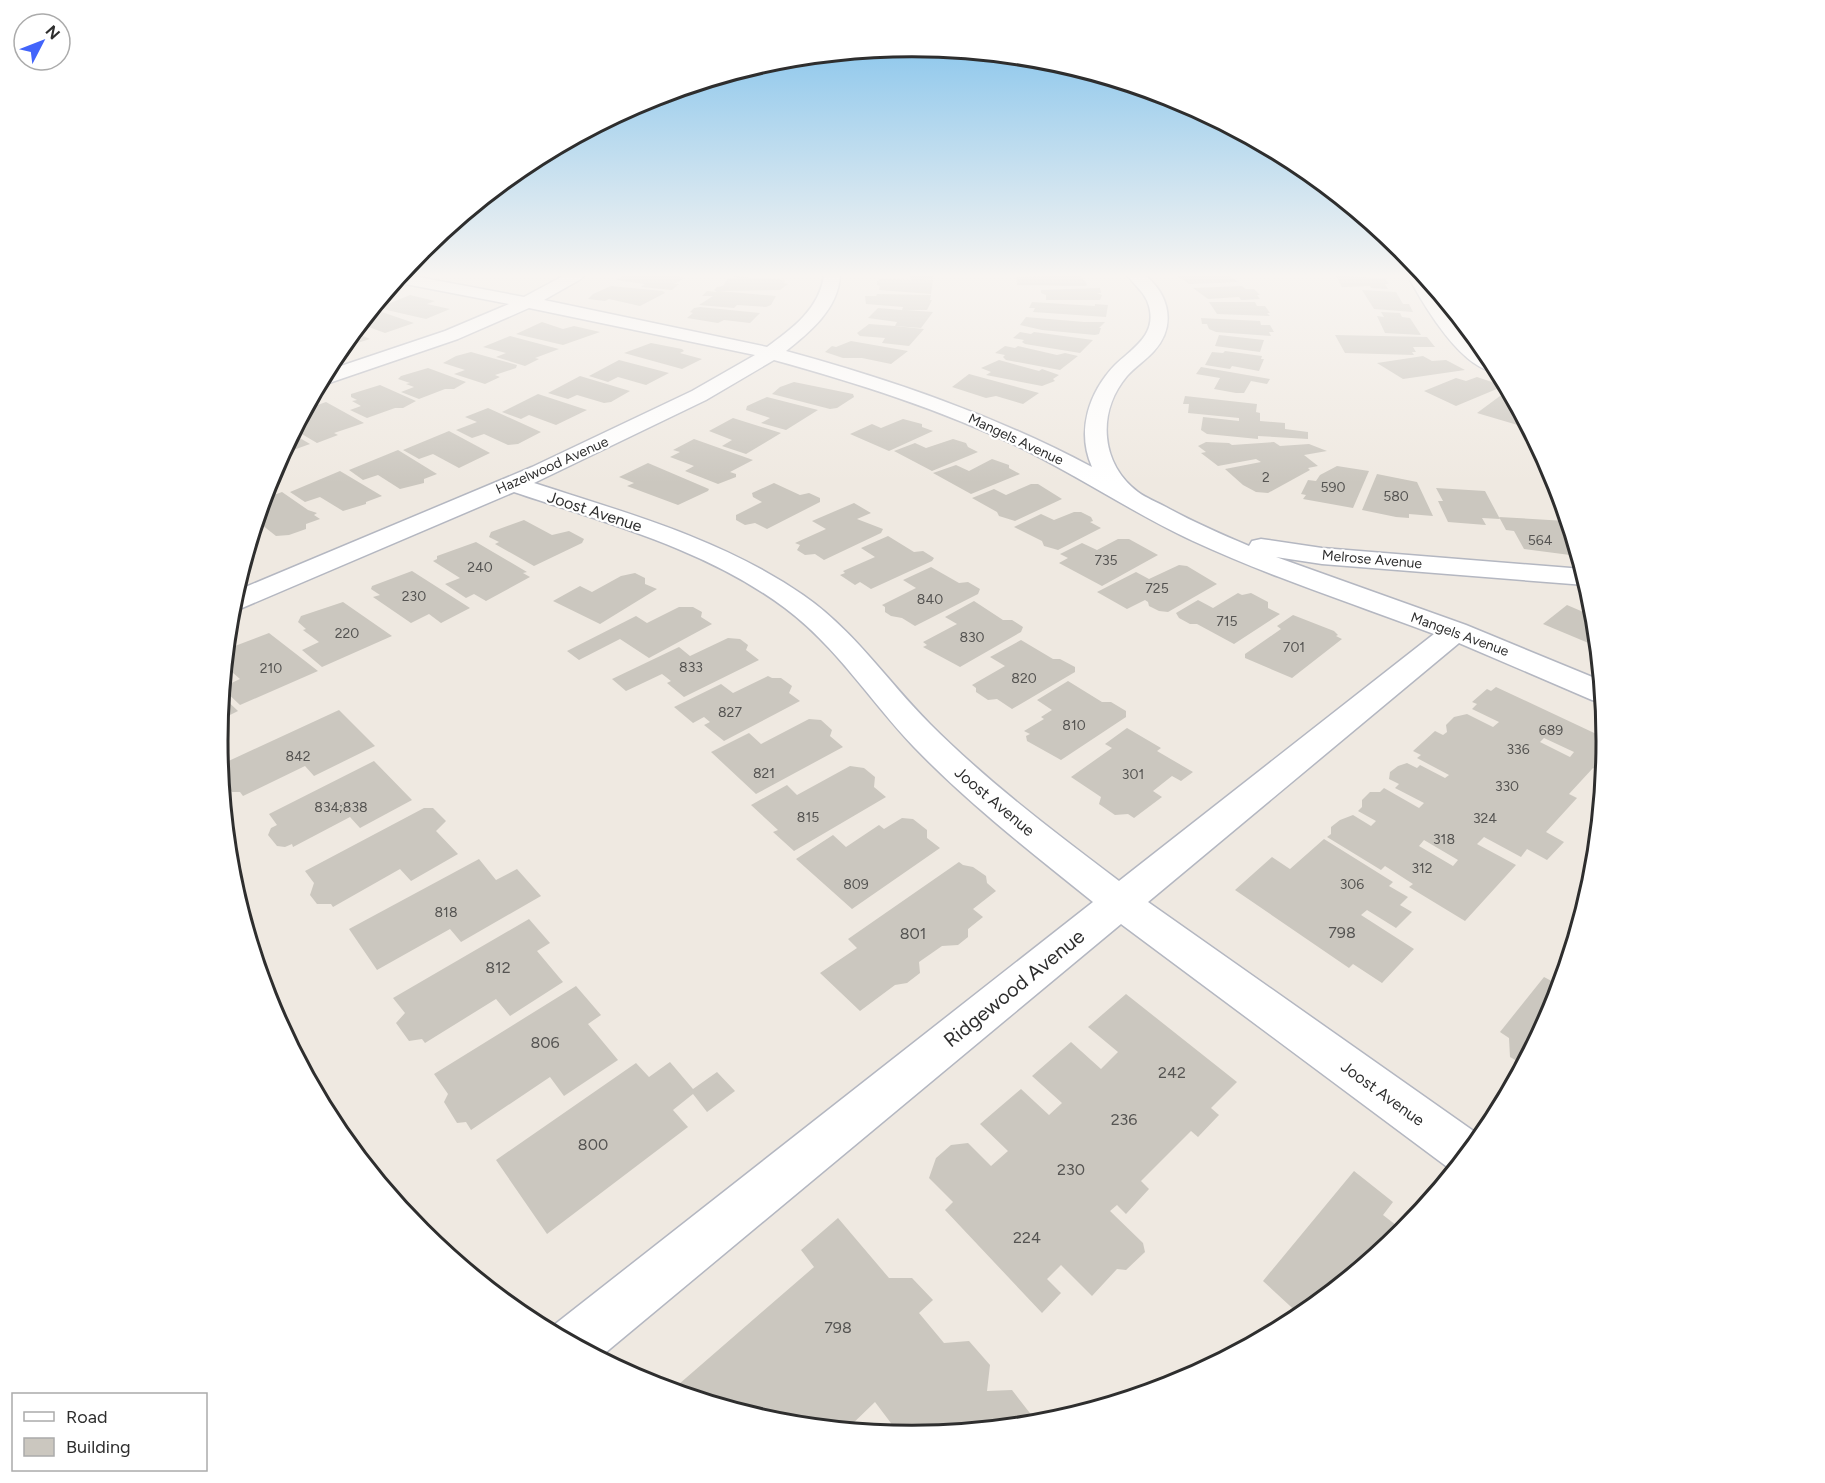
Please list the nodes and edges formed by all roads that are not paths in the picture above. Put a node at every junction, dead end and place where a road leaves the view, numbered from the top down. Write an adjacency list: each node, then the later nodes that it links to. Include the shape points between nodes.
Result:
1 (417, 345): 8 (street)
2 (741, 345): 6 (street, Mangels Avenue)
3 (780, 345): 6 (street, Hazelwood Avenue)
4 (1147, 345): 10 (street, via 1108,387 1094,429 1096,450 1106,471 1125,492)
5 (1464, 345): 7 (street)
6 (768, 354): 9 (street, Hazelwood Avenue, via 657,416); 10 (street, Mangels Avenue, via 898,390 978,420 1064,461)
7 (1480, 359)
8 (335, 374)
9 (513, 484): 12 (street, Hazelwood Avenue); 15 (street, Joost Avenue, via 664,534 755,575 783,594 830,630 952,765)
10 (1163, 517): 11 (street, Melrose Avenue, via 1210,534 1322,556); 13 (street, Mangels Avenue, via 1280,569)
11 (1577, 576)
12 (243, 597)
13 (1456, 631): 14 (street, Mangels Avenue); 15 (street, Ridgewood Avenue)
14 (1595, 690)
15 (1120, 902): 16 (street, Joost Avenue); 17 (street, Ridgewood Avenue)
16 (1462, 1150)
17 (579, 1339)

